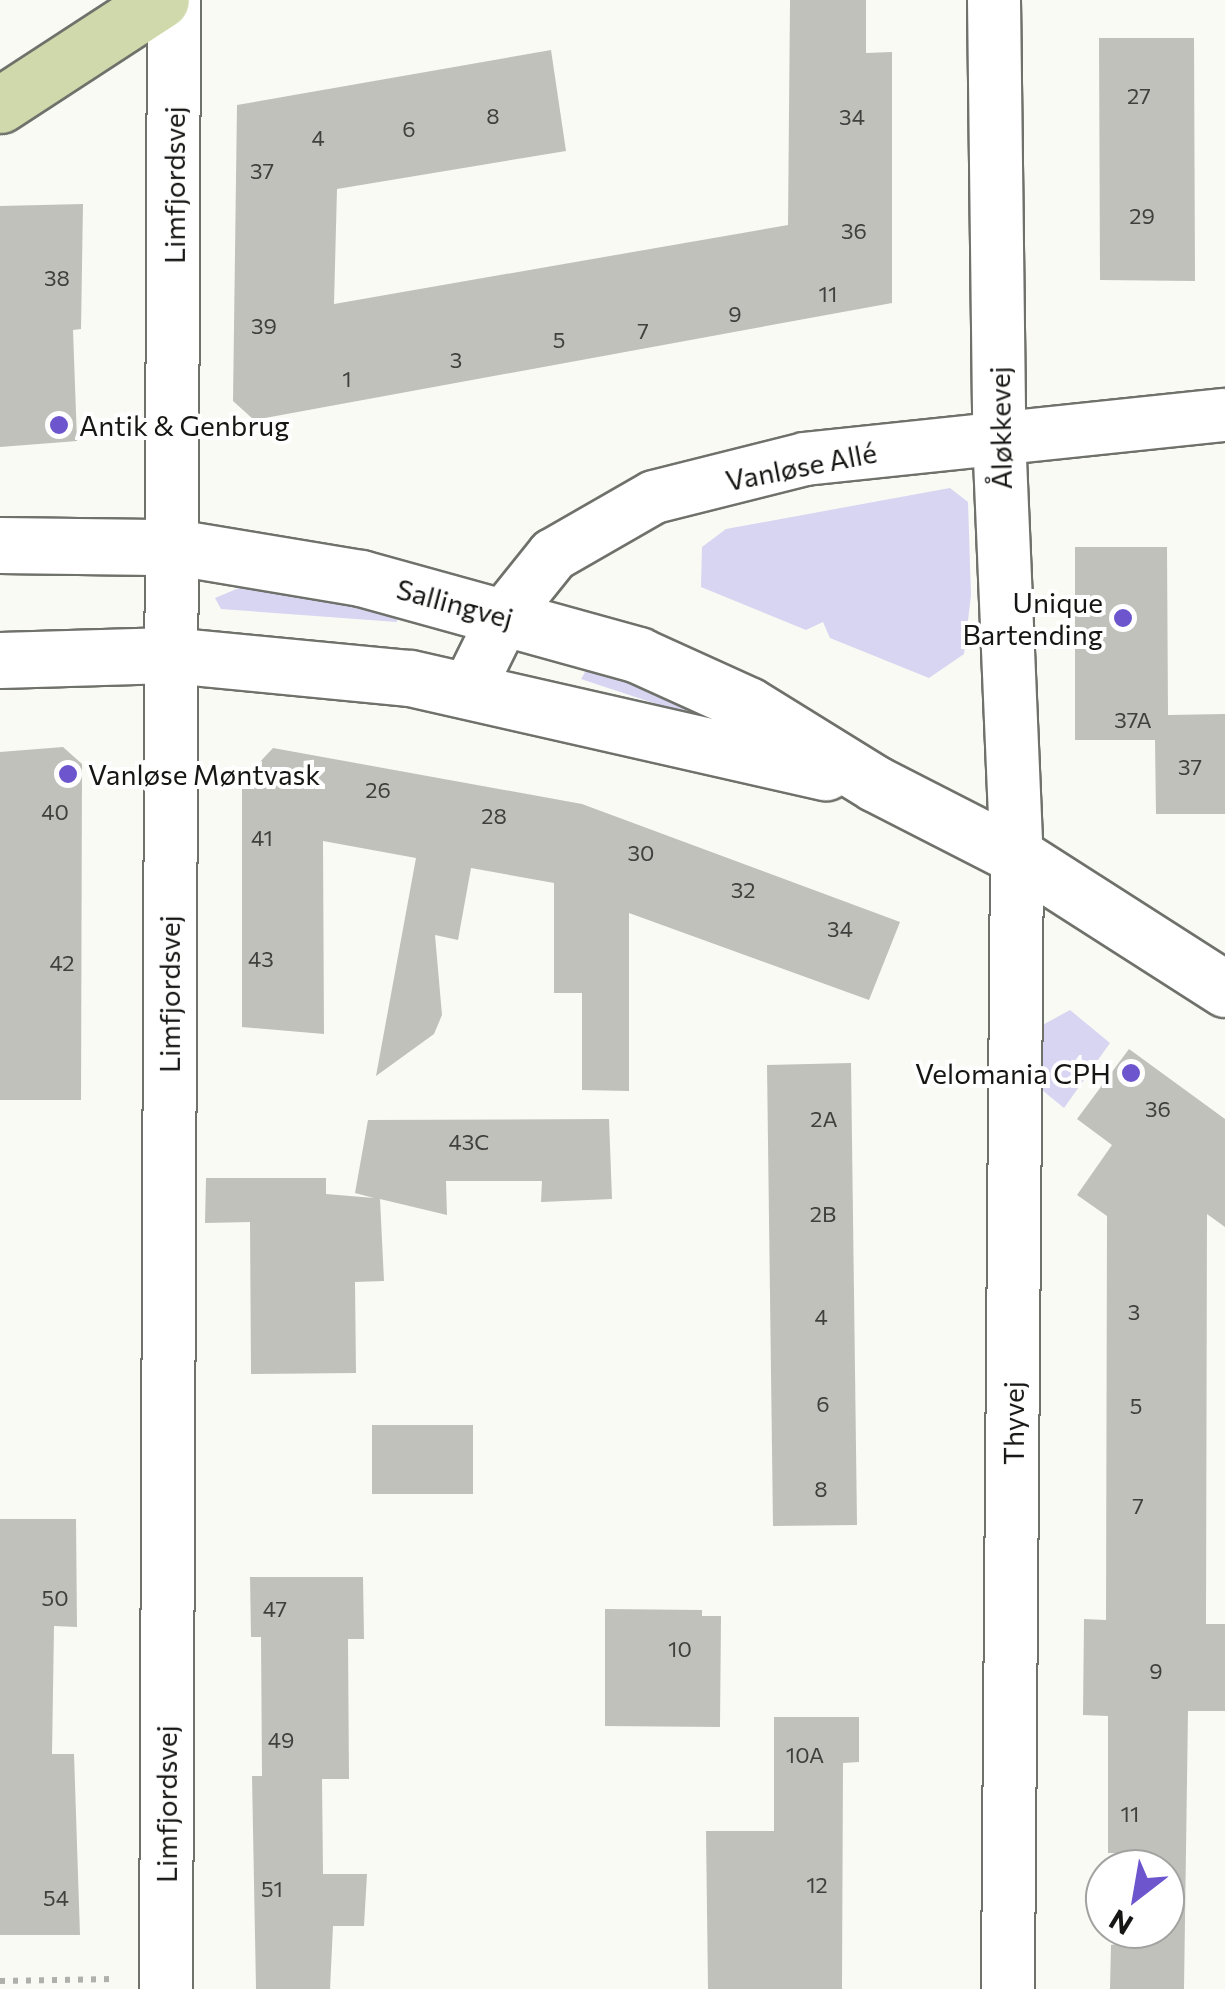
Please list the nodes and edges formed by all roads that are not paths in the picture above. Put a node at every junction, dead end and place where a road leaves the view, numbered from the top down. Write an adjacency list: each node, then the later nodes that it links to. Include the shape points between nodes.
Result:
1 (161, 0): 4 (main road)
2 (174, 0): 8 (street, Limfjordsvej)
3 (994, 0): 6 (street, Åløkkevej)
4 (0, 105)
5 (1225, 416): 6 (street, Vanløse Allé)
6 (999, 435): 9 (street, Vanløse Allé, via 806,460 654,497 553,556); 14 (street, Åløkkevej)
7 (0, 544): 8 (street, Sallingvej)
8 (175, 547): 9 (street, Sallingvej, via 361,578); 10 (street, Limfjordsvej)
9 (505, 615): 12 (street, Vanløse Allé); 13 (street, Sallingvej, via 638,655 748,705)
10 (170, 655): 11 (street, Sallingvej); 12 (street, Sallingvej); 16 (street, Limfjordsvej)
11 (0, 660)
12 (468, 690): 13 (street, Sallingvej)
13 (876, 784): 14 (street, Sallingvej)
14 (1017, 856): 15 (street, Sallingvej); 17 (street, Thyvej)
15 (1225, 988)
16 (166, 1983)
17 (1008, 1989)

